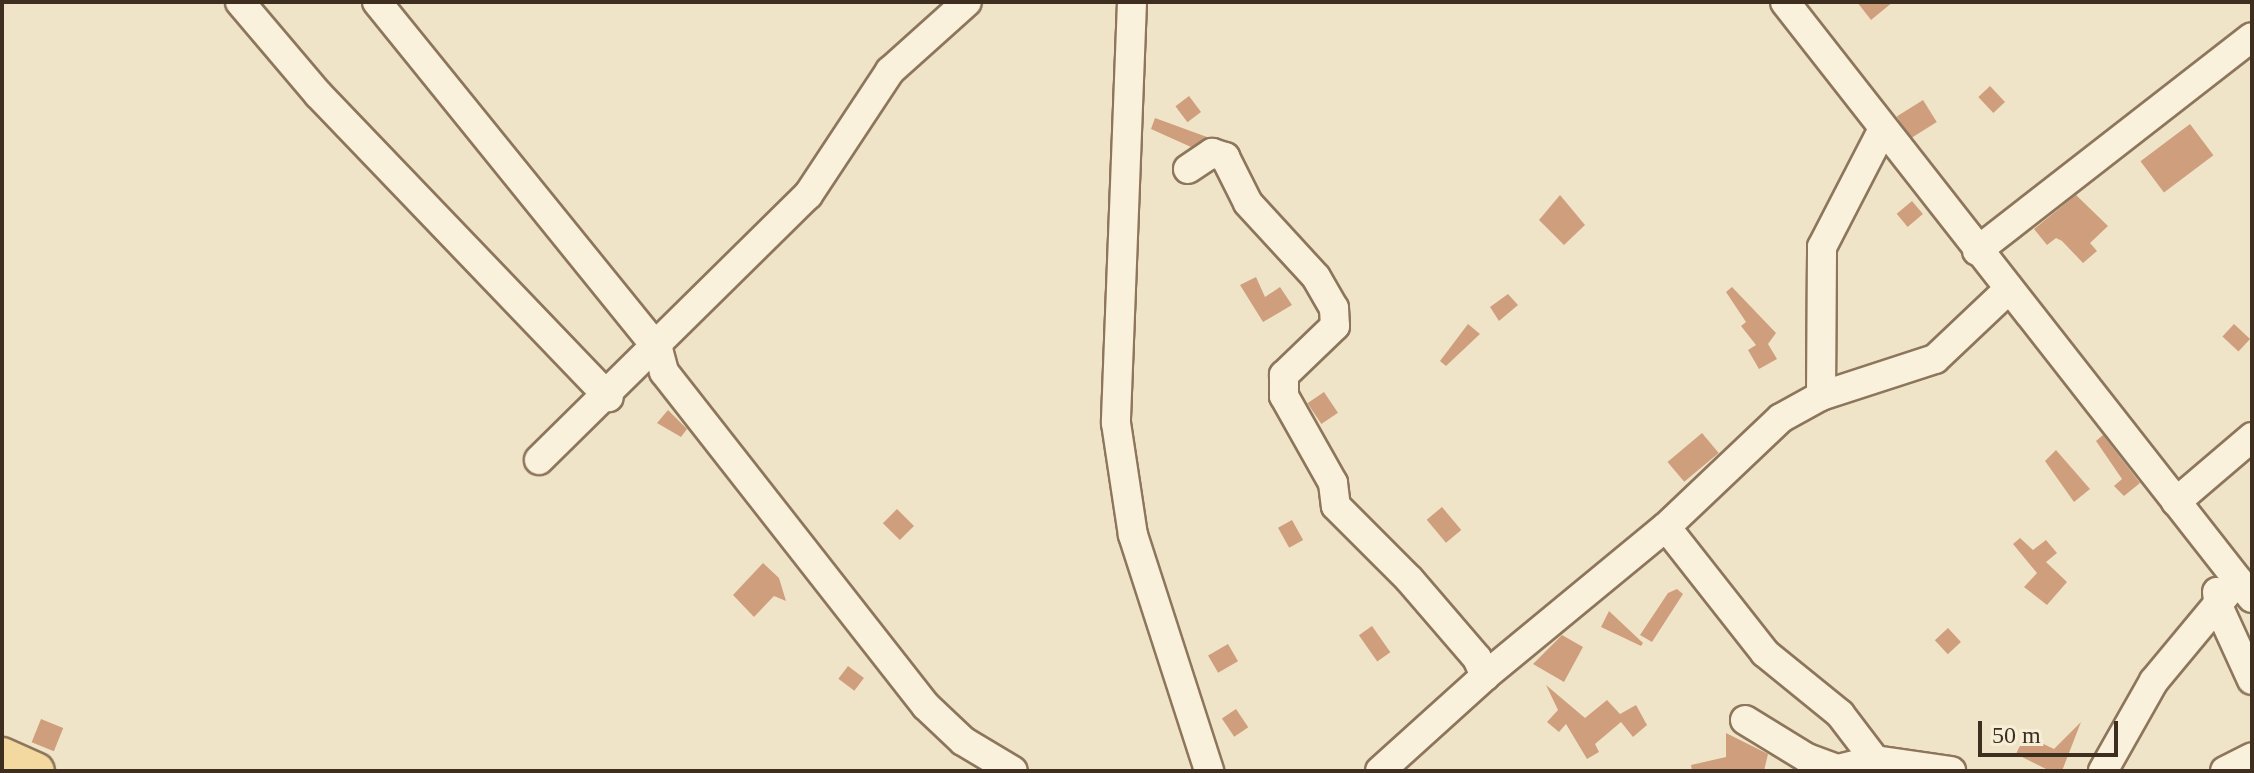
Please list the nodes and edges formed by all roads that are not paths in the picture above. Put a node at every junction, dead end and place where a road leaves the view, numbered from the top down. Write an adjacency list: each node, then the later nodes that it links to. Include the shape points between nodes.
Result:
1 (240, 2): 13 (street, via 318,94)
2 (377, 2): 11 (street)
3 (967, 2): 11 (street, via 890,71 808,195)
4 (1132, 2): 29 (street, via 1116,423 1133,535)
5 (1785, 2): 7 (street)
6 (2252, 37): 9 (street)
7 (1883, 129): 9 (street); 12 (street, via 1822,247)
8 (1188, 169): 21 (street, via 1212,153 1225,157 1248,203 1316,277 1334,308 1335,326 1318,349 1284,375 1284,396 1333,483 1336,506 1409,579 1477,658)
9 (1977, 251): 10 (street)
10 (2008, 290): 12 (street, via 1935,359); 16 (street)
11 (658, 349): 13 (street); 28 (street, via 664,372 926,706 963,741)
12 (1821, 396): 17 (street, via 1781,418)
13 (609, 397): 15 (street)
14 (2252, 437): 16 (street)
15 (539, 460)
16 (2176, 502): 18 (street)
17 (1666, 527): 21 (street); 26 (street, via 1765,653 1840,714)
18 (2213, 547): 19 (street); 20 (street)
19 (2245, 589): 20 (street)
20 (2219, 608): 22 (street); 32 (street, via 2154,681)
21 (1485, 676): 30 (street)
22 (2252, 680)
23 (1745, 720): 26 (street, via 1807,758 1838,769)
24 (2, 756): 27 (main road)
25 (2252, 757): 33 (street)
26 (1873, 765): 31 (street)
27 (36, 771)
28 (1013, 771)
29 (1209, 771)
30 (1380, 771)
31 (1951, 771)
32 (2103, 771)
33 (2225, 771)

